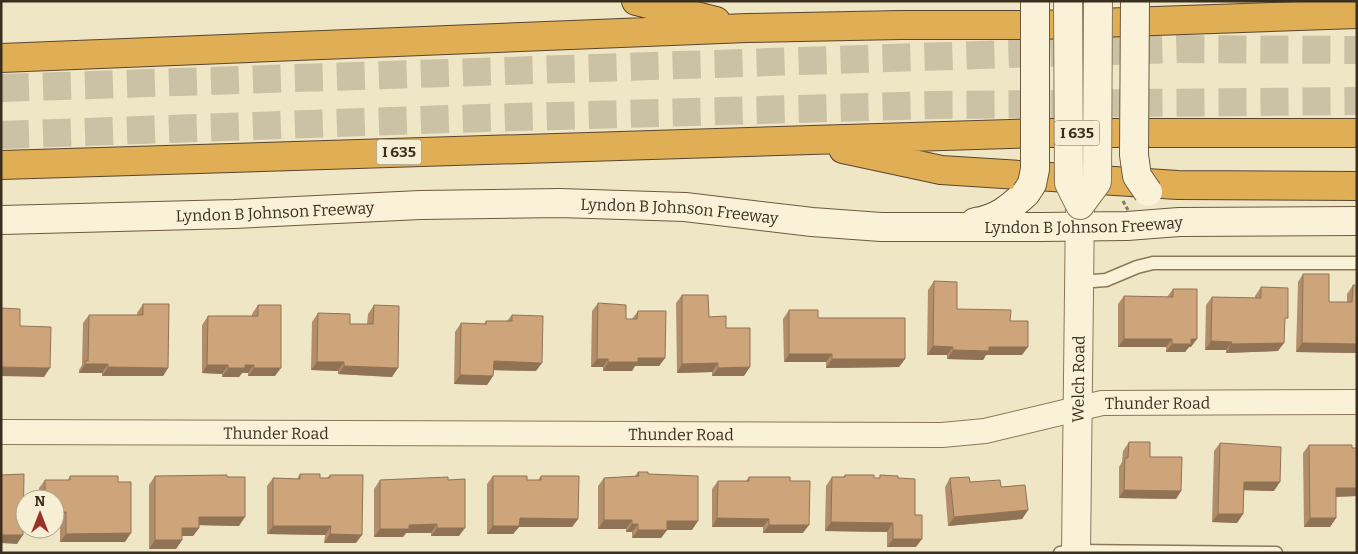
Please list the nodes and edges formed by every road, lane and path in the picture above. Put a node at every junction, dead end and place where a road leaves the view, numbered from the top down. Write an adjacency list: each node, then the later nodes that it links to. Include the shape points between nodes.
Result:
1 (636, 1): 7 (highway)
2 (1035, 1): 17 (main road, bridge, via 1035,169 1032,184 1008,210 986,220)
3 (1068, 1): 13 (main road, Welch Road, bridge, via 1068,183)
4 (1098, 1): 13 (main road, bridge, via 1097,182)
5 (1135, 1): 16 (main road, bridge, via 1134,155 1137,176 1148,192)
6 (1357, 14): 7 (highway, via 1039,25)
7 (747, 28): 8 (highway)
8 (1, 58)
9 (1357, 133): 10 (highway, I 635, via 1050,133)
10 (798, 140): 11 (highway, I 635); 12 (highway, via 941,170 1178,186)
11 (1, 165)
12 (1357, 186)
13 (1080, 216): 16 (main road, Lyndon B Johnson Freeway); 17 (main road, Lyndon B Johnson Freeway); 19 (main road, Welch Road)
14 (1, 220): 17 (main road, Lyndon B Johnson Freeway, via 560,203 685,207 835,224)
15 (1357, 221): 16 (main road, Lyndon B Johnson Freeway)
16 (1179, 222)
17 (941, 228)
18 (1357, 263): 19 (lane, via 1153,263 1106,280)
19 (1080, 282): 21 (main road, Welch Road)
20 (1357, 402): 21 (street, Thunder Road, via 1102,403)
21 (1078, 409): 22 (street, Thunder Road, via 985,431 942,435); 23 (main road, Welch Road)
22 (1, 432)
23 (1071, 552): 24 (lane)
24 (1276, 553)

